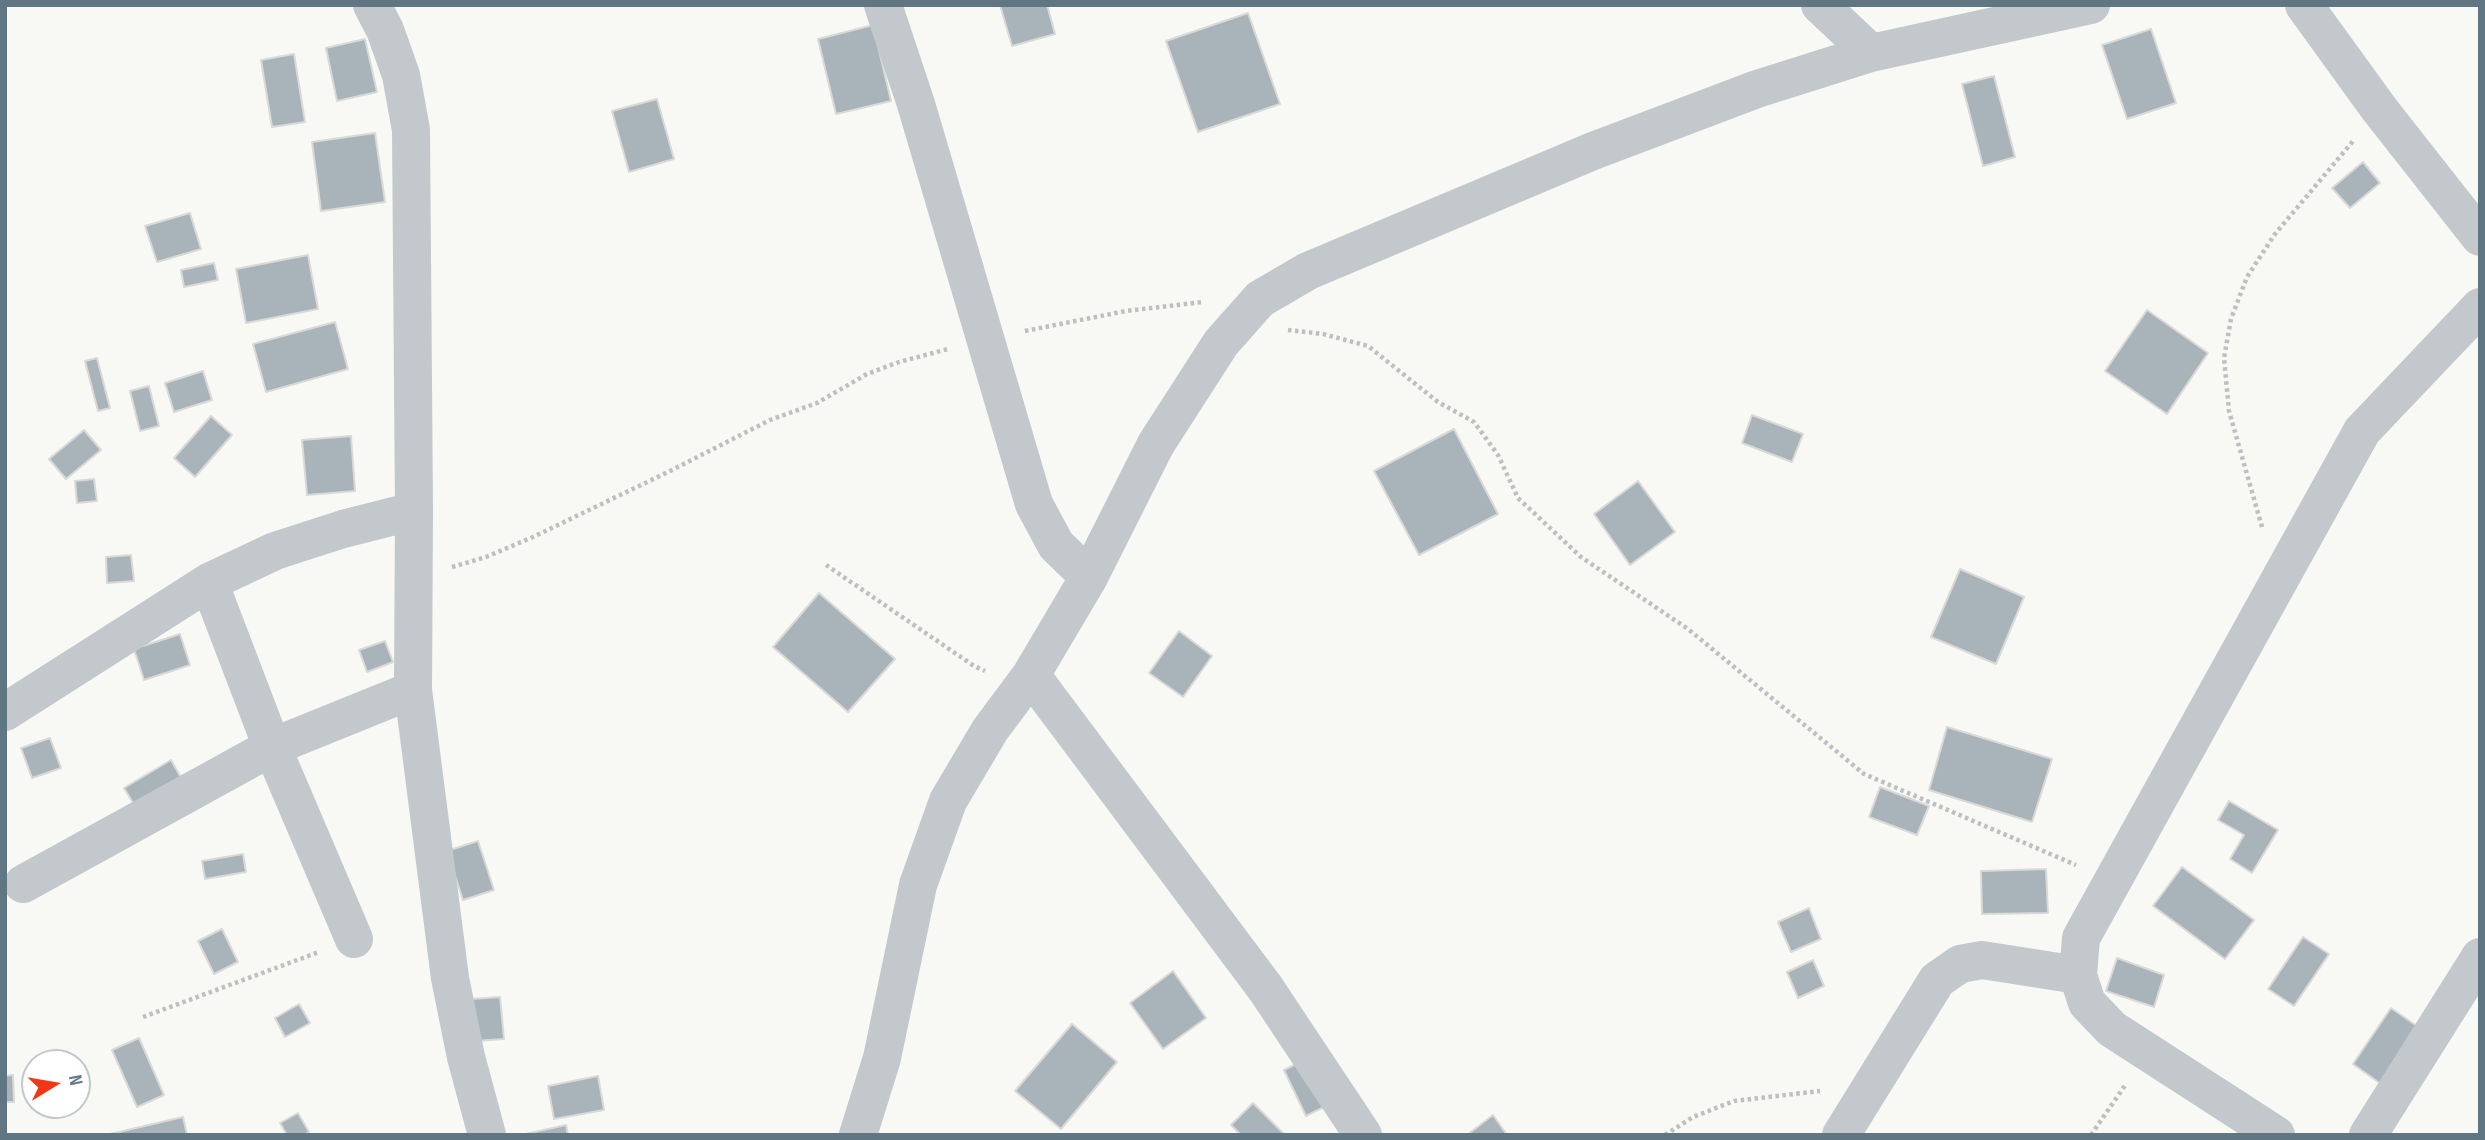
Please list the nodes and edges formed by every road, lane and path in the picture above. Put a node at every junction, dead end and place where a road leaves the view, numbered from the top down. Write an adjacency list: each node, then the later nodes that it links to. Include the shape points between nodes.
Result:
1 (372, 5): 12 (street, via 401,75 411,130)
2 (883, 5): 11 (street)
3 (1820, 5): 6 (street)
4 (2091, 5): 6 (street)
5 (2304, 5): 7 (street)
6 (1871, 53): 10 (street, via 1757,89 1593,151 1308,271)
7 (2379, 110): 8 (street); 16 (path, via 2275,234 2247,277 2231,319 2224,358 2228,411)
8 (2480, 237)
9 (2480, 307): 16 (street, via 2362,431)
10 (1250, 311): 11 (path, via 1126,311); 14 (street, via 1221,343 1156,444); 22 (path, via 1368,346 1438,402 1474,422 1518,498 1581,557 1688,629 1864,774)
11 (985, 340): 14 (street, via 1034,504 1056,545); 15 (path, via 867,374 817,403 770,419 533,537)
12 (414, 511): 15 (street); 17 (street, via 275,551)
13 (826, 565): 18 (path, via 974,666)
14 (1089, 577): 18 (street)
15 (414, 579): 19 (street)
16 (2279, 581): 22 (street)
17 (209, 582): 20 (street); 21 (street)
18 (1026, 681): 31 (street, via 948,801 918,885 882,1058); 32 (street, via 1266,989)
19 (413, 690): 21 (street); 30 (street, via 450,978)
20 (5, 712)
21 (272, 747): 23 (street); 24 (street)
22 (2112, 881): 26 (street, via 2081,938)
23 (23, 884)
24 (354, 939): 27 (path)
25 (2480, 957): 37 (street)
26 (2078, 975): 28 (street, via 2087,1003 2112,1029); 29 (street, via 1982,960 1960,964 1937,980)
27 (143, 1017)
28 (2149, 1052): 35 (path); 36 (street)
29 (1866, 1097): 33 (path, via 1835,1090 1734,1101 1693,1117); 34 (street)
30 (487, 1135)
31 (858, 1135)
32 (1363, 1135)
33 (1665, 1135)
34 (1841, 1135)
35 (2091, 1135)
36 (2276, 1135)
37 (2368, 1135)

